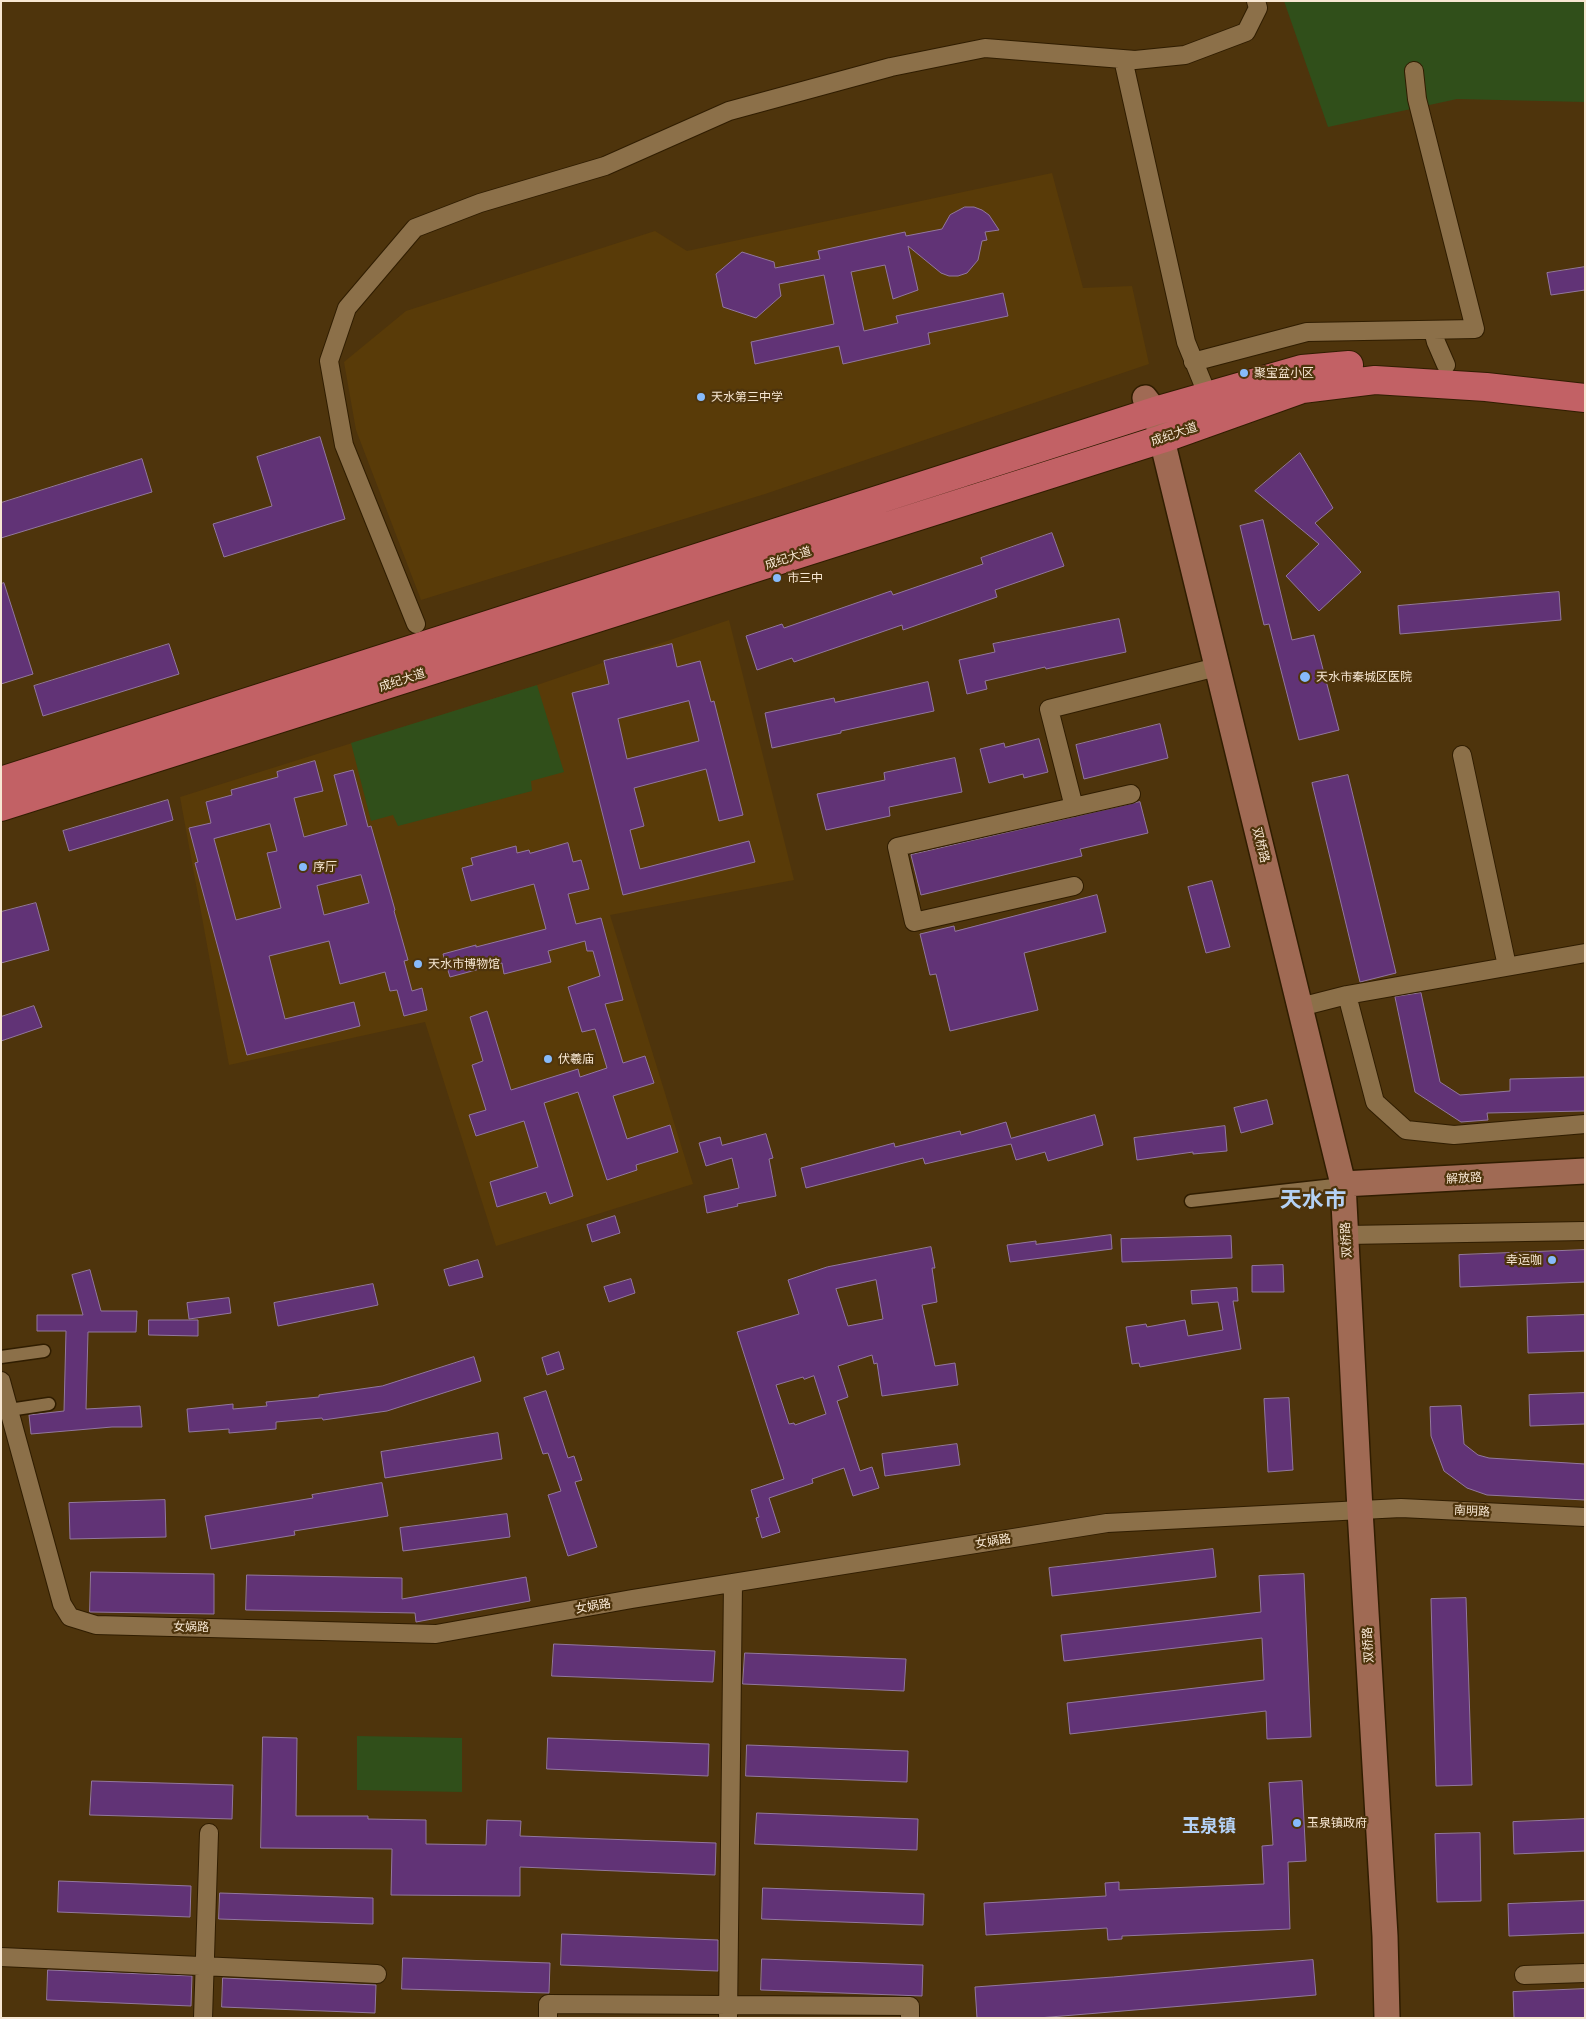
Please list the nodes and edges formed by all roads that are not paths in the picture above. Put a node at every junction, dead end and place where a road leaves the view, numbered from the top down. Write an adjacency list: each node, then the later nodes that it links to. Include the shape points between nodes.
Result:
1 (1256, 1): 2 (street, via 1258,8 1246,32 1185,55)
2 (1123, 59): 5 (street); 12 (street, via 985,48 891,67 729,111 605,166 480,203 415,228 347,308 330,361 344,445)
3 (1414, 71): 4 (street, via 1417,99 1475,329)
4 (1433, 330): 5 (street, via 1306,332); 6 (street)
5 (1193, 362): 8 (street)
6 (1446, 365): 7 (highway, 成纪大道); 8 (highway, 成纪大道, via 1389,362 1302,369)
7 (1585, 378)
8 (1208, 396): 10 (highway, 成纪大道)
9 (1585, 398): 11 (highway, 成纪大道, via 1486,387 1375,380 1302,389)
10 (1150, 405): 11 (main road, 双桥路); 15 (highway, 成纪大道)
11 (1162, 439): 13 (main road, 双桥路); 17 (highway, 成纪大道)
12 (416, 624)
13 (1217, 667): 18 (street, via 1049,709); 23 (main road, 双桥路)
14 (1462, 755): 21 (street)
15 (1, 781)
16 (1131, 794): 18 (street)
17 (1, 807)
18 (1074, 807): 19 (street, via 897,847 914,922)
19 (1074, 886)
20 (1585, 953): 21 (street)
21 (1507, 966): 22 (street)
22 (1347, 995): 23 (street); 24 (street, via 1375,1102 1406,1130 1454,1135)
23 (1300, 1007): 26 (main road, 双桥路)
24 (1585, 1124)
25 (1585, 1171): 26 (main road, 解放路)
26 (1343, 1184): 27 (street); 29 (main road, 双桥路)
27 (1191, 1201)
28 (1585, 1231): 29 (street)
29 (1346, 1235): 35 (main road, 双桥路)
30 (44, 1351): 31 (street)
31 (1, 1357)
32 (1, 1382): 34 (street, 女娲路)
33 (49, 1404): 34 (street)
34 (10, 1410): 37 (street, 女娲路, via 62,1604 70,1617 96,1625 436,1634)
35 (1360, 1510): 36 (street, 南明路, via 1401,1508); 37 (street, 女娲路, via 1108,1523); 48 (main road, 双桥路)
36 (1585, 1517)
37 (733, 1583): 44 (street)
38 (209, 1834): 40 (street)
39 (1, 1957): 40 (street)
40 (204, 1966): 42 (street); 45 (street)
41 (1585, 1973): 43 (street)
42 (377, 1974)
43 (1524, 1975)
44 (728, 2011): 46 (street, via 548,2004); 47 (street, via 910,2006)
45 (203, 2018)
46 (548, 2018)
47 (910, 2018)
48 (1388, 2018)

